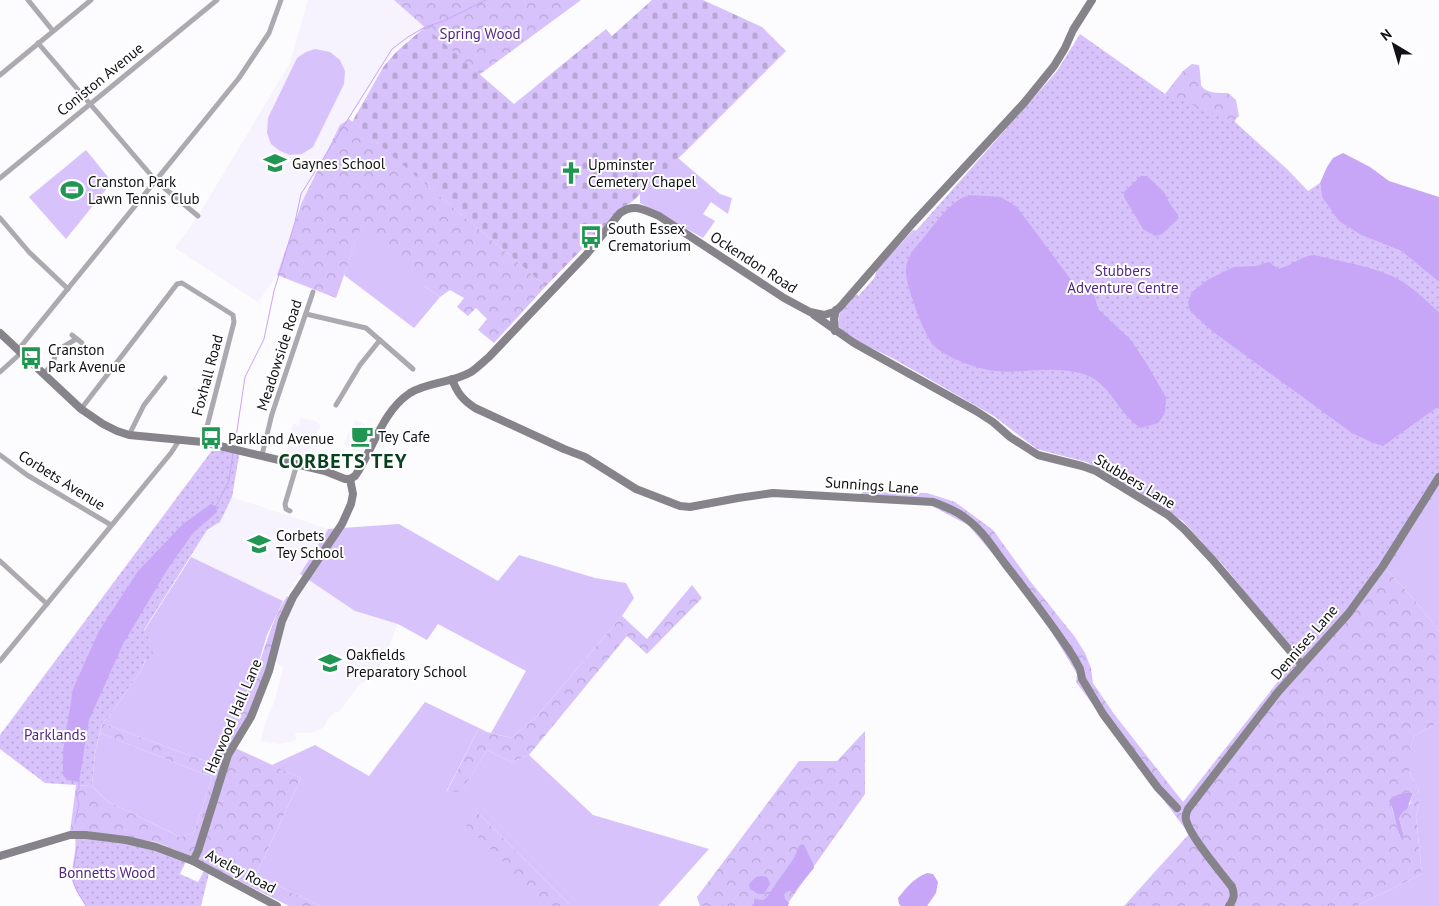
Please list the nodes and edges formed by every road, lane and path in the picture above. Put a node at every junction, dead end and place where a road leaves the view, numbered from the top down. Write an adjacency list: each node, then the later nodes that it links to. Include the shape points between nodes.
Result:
1 (28, 0): 6 (street)
2 (91, 0): 6 (street)
3 (217, 0): 9 (street, Coniston Avenue)
4 (281, 0): 11 (street, via 269,33 239,78)
5 (1092, 0): 16 (street, via 1054,66 1024,103)
6 (53, 31): 7 (street)
7 (38, 43): 8 (street); 9 (street)
8 (0, 75)
9 (90, 103): 10 (street, Coniston Avenue); 11 (street)
10 (0, 178)
11 (156, 182): 12 (street); 14 (street)
12 (198, 216)
13 (0, 218): 14 (street, via 29,252)
14 (68, 289): 23 (street)
15 (313, 292): 18 (street, Meadowside Road)
16 (836, 310): 17 (street, via 824,316); 19 (street)
17 (810, 312): 19 (street, Stubbers Lane); 28 (street, Ockendon Road, via 659,216 632,207 620,214 586,255 489,357 471,372)
18 (306, 314): 21 (street, via 366,328); 35 (street, Meadowside Road, via 272,414)
19 (835, 331): 44 (street, Stubbers Lane, via 976,411 1038,455 1096,471 1168,516 1212,559)
20 (0, 333): 23 (street)
21 (380, 340): 24 (street); 29 (street, via 360,365)
22 (82, 343): 26 (street, via 74,337)
23 (20, 352): 25 (street); 26 (street)
24 (413, 368)
25 (0, 372)
26 (43, 374): 30 (street)
27 (165, 378): 31 (street, via 144,405)
28 (452, 379): 38 (street, Ockendon Road, via 424,387 398,403 359,470); 45 (street, Sunnings Lane, via 463,400 475,408 585,457 636,489 680,506 783,493 933,502 963,516 992,544 1027,590 1074,658 1082,679 1103,714 1158,788)
29 (336, 405)
30 (81, 408): 31 (street, via 103,424); 33 (street, Foxhall Road, via 177,284 182,283 233,315 234,322)
31 (129, 436): 32 (street)
32 (180, 439): 33 (street); 40 (street)
33 (202, 442): 35 (street)
34 (0, 455): 40 (street, Corbets Avenue, via 26,476)
35 (262, 456): 36 (street)
36 (297, 464): 38 (street); 39 (street, via 285,504)
37 (1439, 478): 44 (street, Dennises Lane, via 1383,566)
38 (350, 479): 47 (street, Harwood Hall Lane, via 353,494 342,524 293,597 282,620 269,671 250,717 228,755)
39 (290, 511)
40 (111, 525): 42 (street)
41 (0, 561): 42 (street)
42 (47, 604): 43 (street)
43 (0, 661)
44 (1302, 664): 49 (street, Dennises Lane, via 1185,816 1192,833 1232,887 1234,894)
45 (1177, 808)
46 (0, 856): 47 (street, Aveley Road, via 63,837 86,834 156,847)
47 (192, 861): 48 (street, Aveley Road)
48 (277, 906)
49 (1229, 906)

